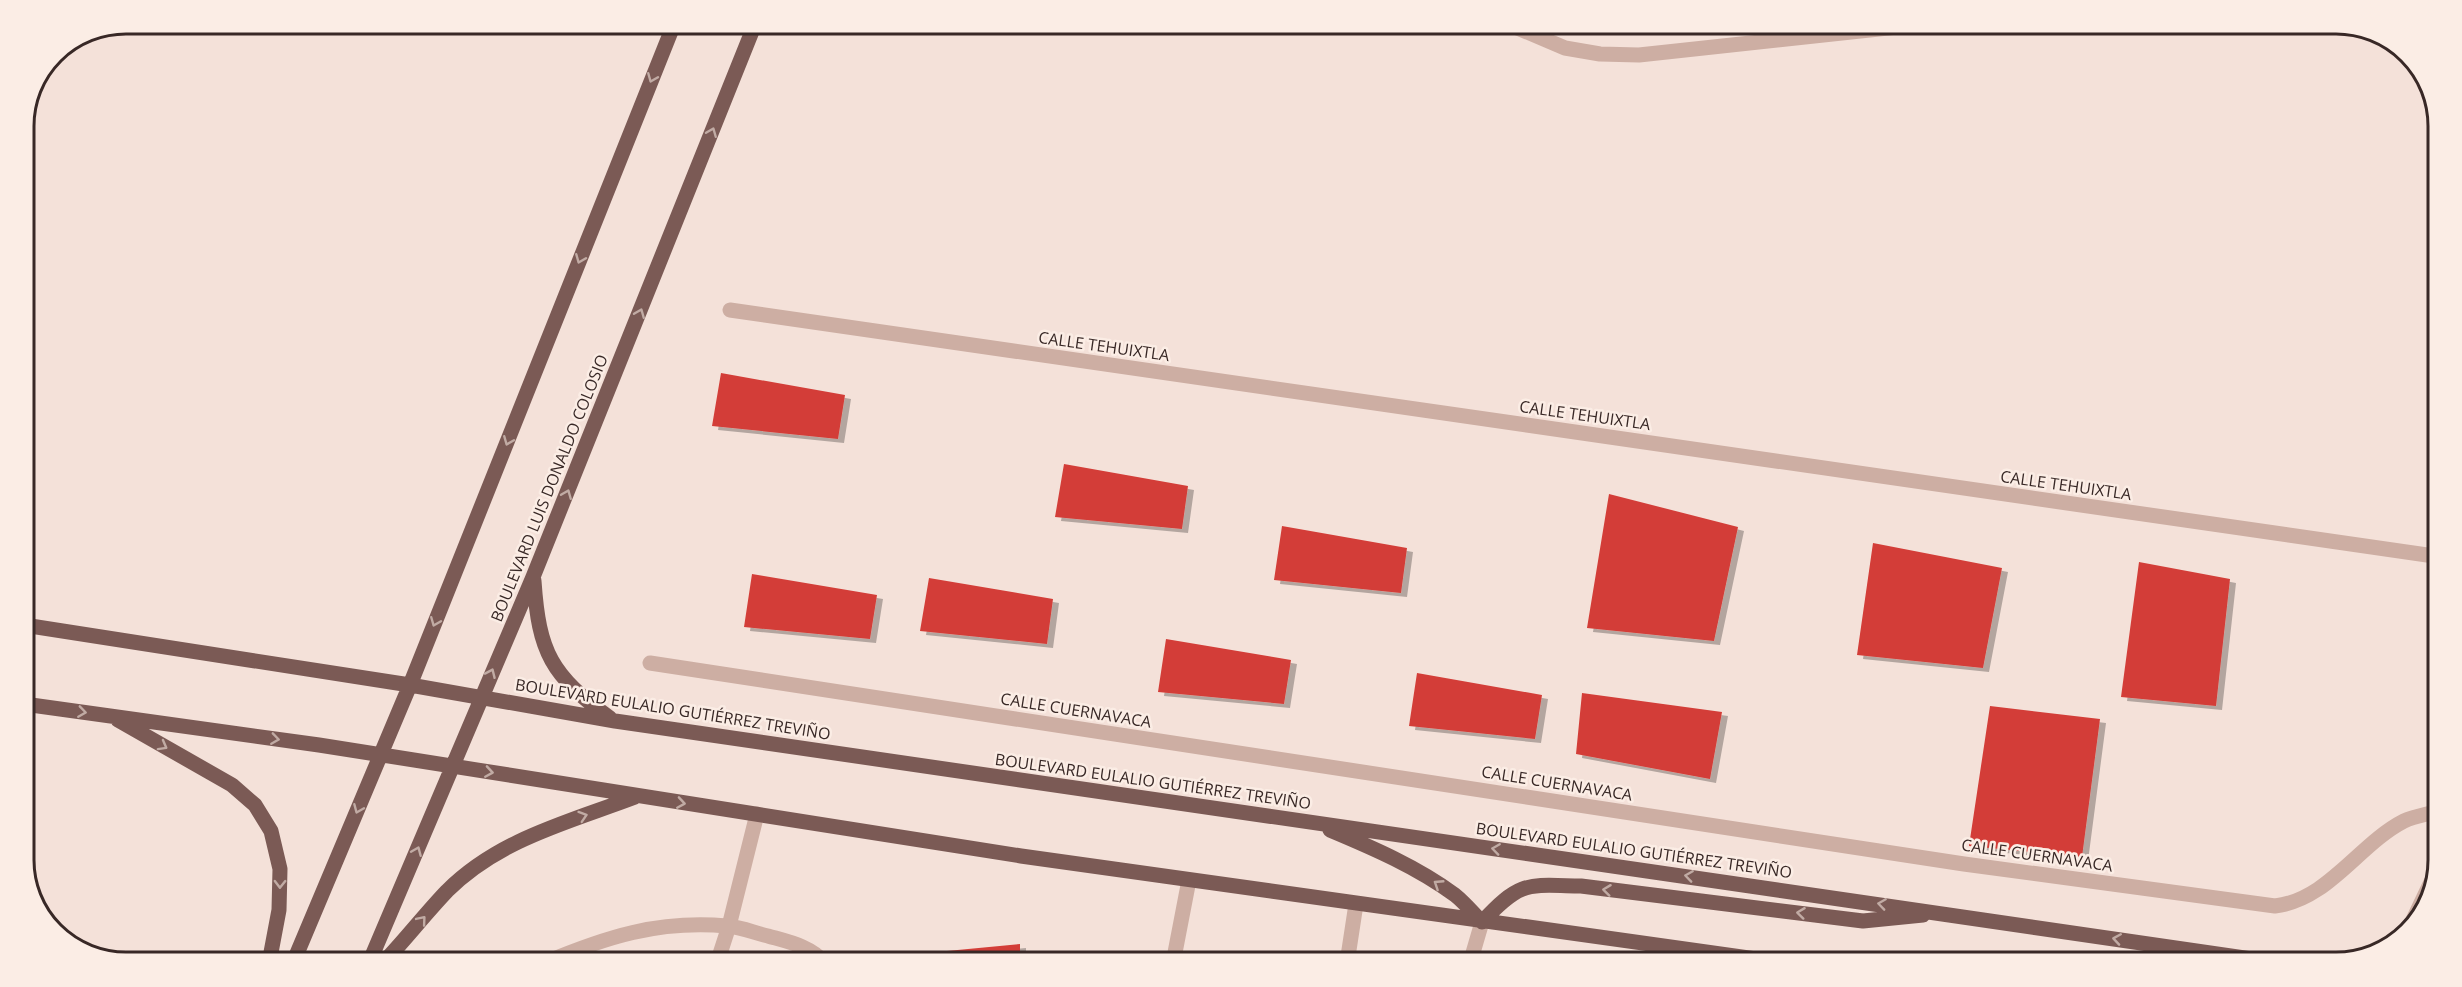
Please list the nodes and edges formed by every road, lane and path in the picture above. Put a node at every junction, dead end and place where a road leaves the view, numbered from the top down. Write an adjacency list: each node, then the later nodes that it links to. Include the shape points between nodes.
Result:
1 (670, 34): 10 (main road, one-way to 10)
2 (752, 34): 7 (main road, BOULEVARD LUIS DONALDO COLOSIO, one-way to 2)
3 (1532, 34): 4 (street, via 1565,48 1639,55)
4 (1833, 34)
5 (730, 310): 6 (street, CALLE TEHUIXTLA)
6 (2428, 555)
7 (533, 577): 11 (main road, BOULEVARD LUIS DONALDO COLOSIO, one-way to 7); 14 (main road, via 545,650 561,675 584,699)
8 (35, 627): 10 (main road, BOULEVARD EULALIO GUTIÉRREZ TREVIÑO)
9 (650, 663): 19 (street, CALLE CUERNAVACA, via 1964,864 2275,906 2292,904 2312,894 2376,839 2406,820)
10 (410, 685): 11 (main road, BOULEVARD EULALIO GUTIÉRREZ TREVIÑO); 15 (main road)
11 (481, 697): 14 (main road, BOULEVARD EULALIO GUTIÉRREZ TREVIÑO); 16 (main road, BOULEVARD LUIS DONALDO COLOSIO)
12 (35, 705): 13 (main road, one-way to 13)
13 (113, 716): 15 (main road, one-way to 15); 26 (main road, one-way to 26, via 232,785 255,805 271,831 280,869 279,910)
14 (615, 721): 20 (main road, BOULEVARD EULALIO GUTIÉRREZ TREVIÑO)
15 (380, 755): 16 (main road); 27 (main road, one-way to 27)
16 (453, 766): 17 (main road, one-way to 17); 28 (main road, BOULEVARD LUIS DONALDO COLOSIO, one-way to 16)
17 (637, 796): 18 (main road, one-way to 18); 29 (main road, one-way to 17, via 448,890 479,865 549,827)
18 (757, 814): 21 (main road); 25 (street)
19 (2428, 814)
20 (1310, 822): 23 (main road, BOULEVARD EULALIO GUTIÉRREZ TREVIÑO, one-way to 20); 24 (main road, one-way to 20, via 1456,896 1421,874 1377,850)
21 (1189, 880): 22 (main road); 33 (street)
22 (1356, 904): 24 (main road); 34 (street)
23 (1942, 913): 24 (main road, one-way to 24, via 1863,921 1581,886 1535,885 1518,889 1503,899); 37 (main road, BOULEVARD EULALIO GUTIÉRREZ TREVIÑO, one-way to 23)
24 (1482, 922): 35 (street); 36 (main road)
25 (729, 926): 30 (street, via 681,925 633,931); 31 (street); 32 (street)
26 (271, 952)
27 (298, 952)
28 (374, 952)
29 (393, 952)
30 (570, 952)
31 (721, 952)
32 (815, 952)
33 (1175, 952)
34 (1349, 952)
35 (1473, 952)
36 (1704, 952)
37 (2204, 952)

